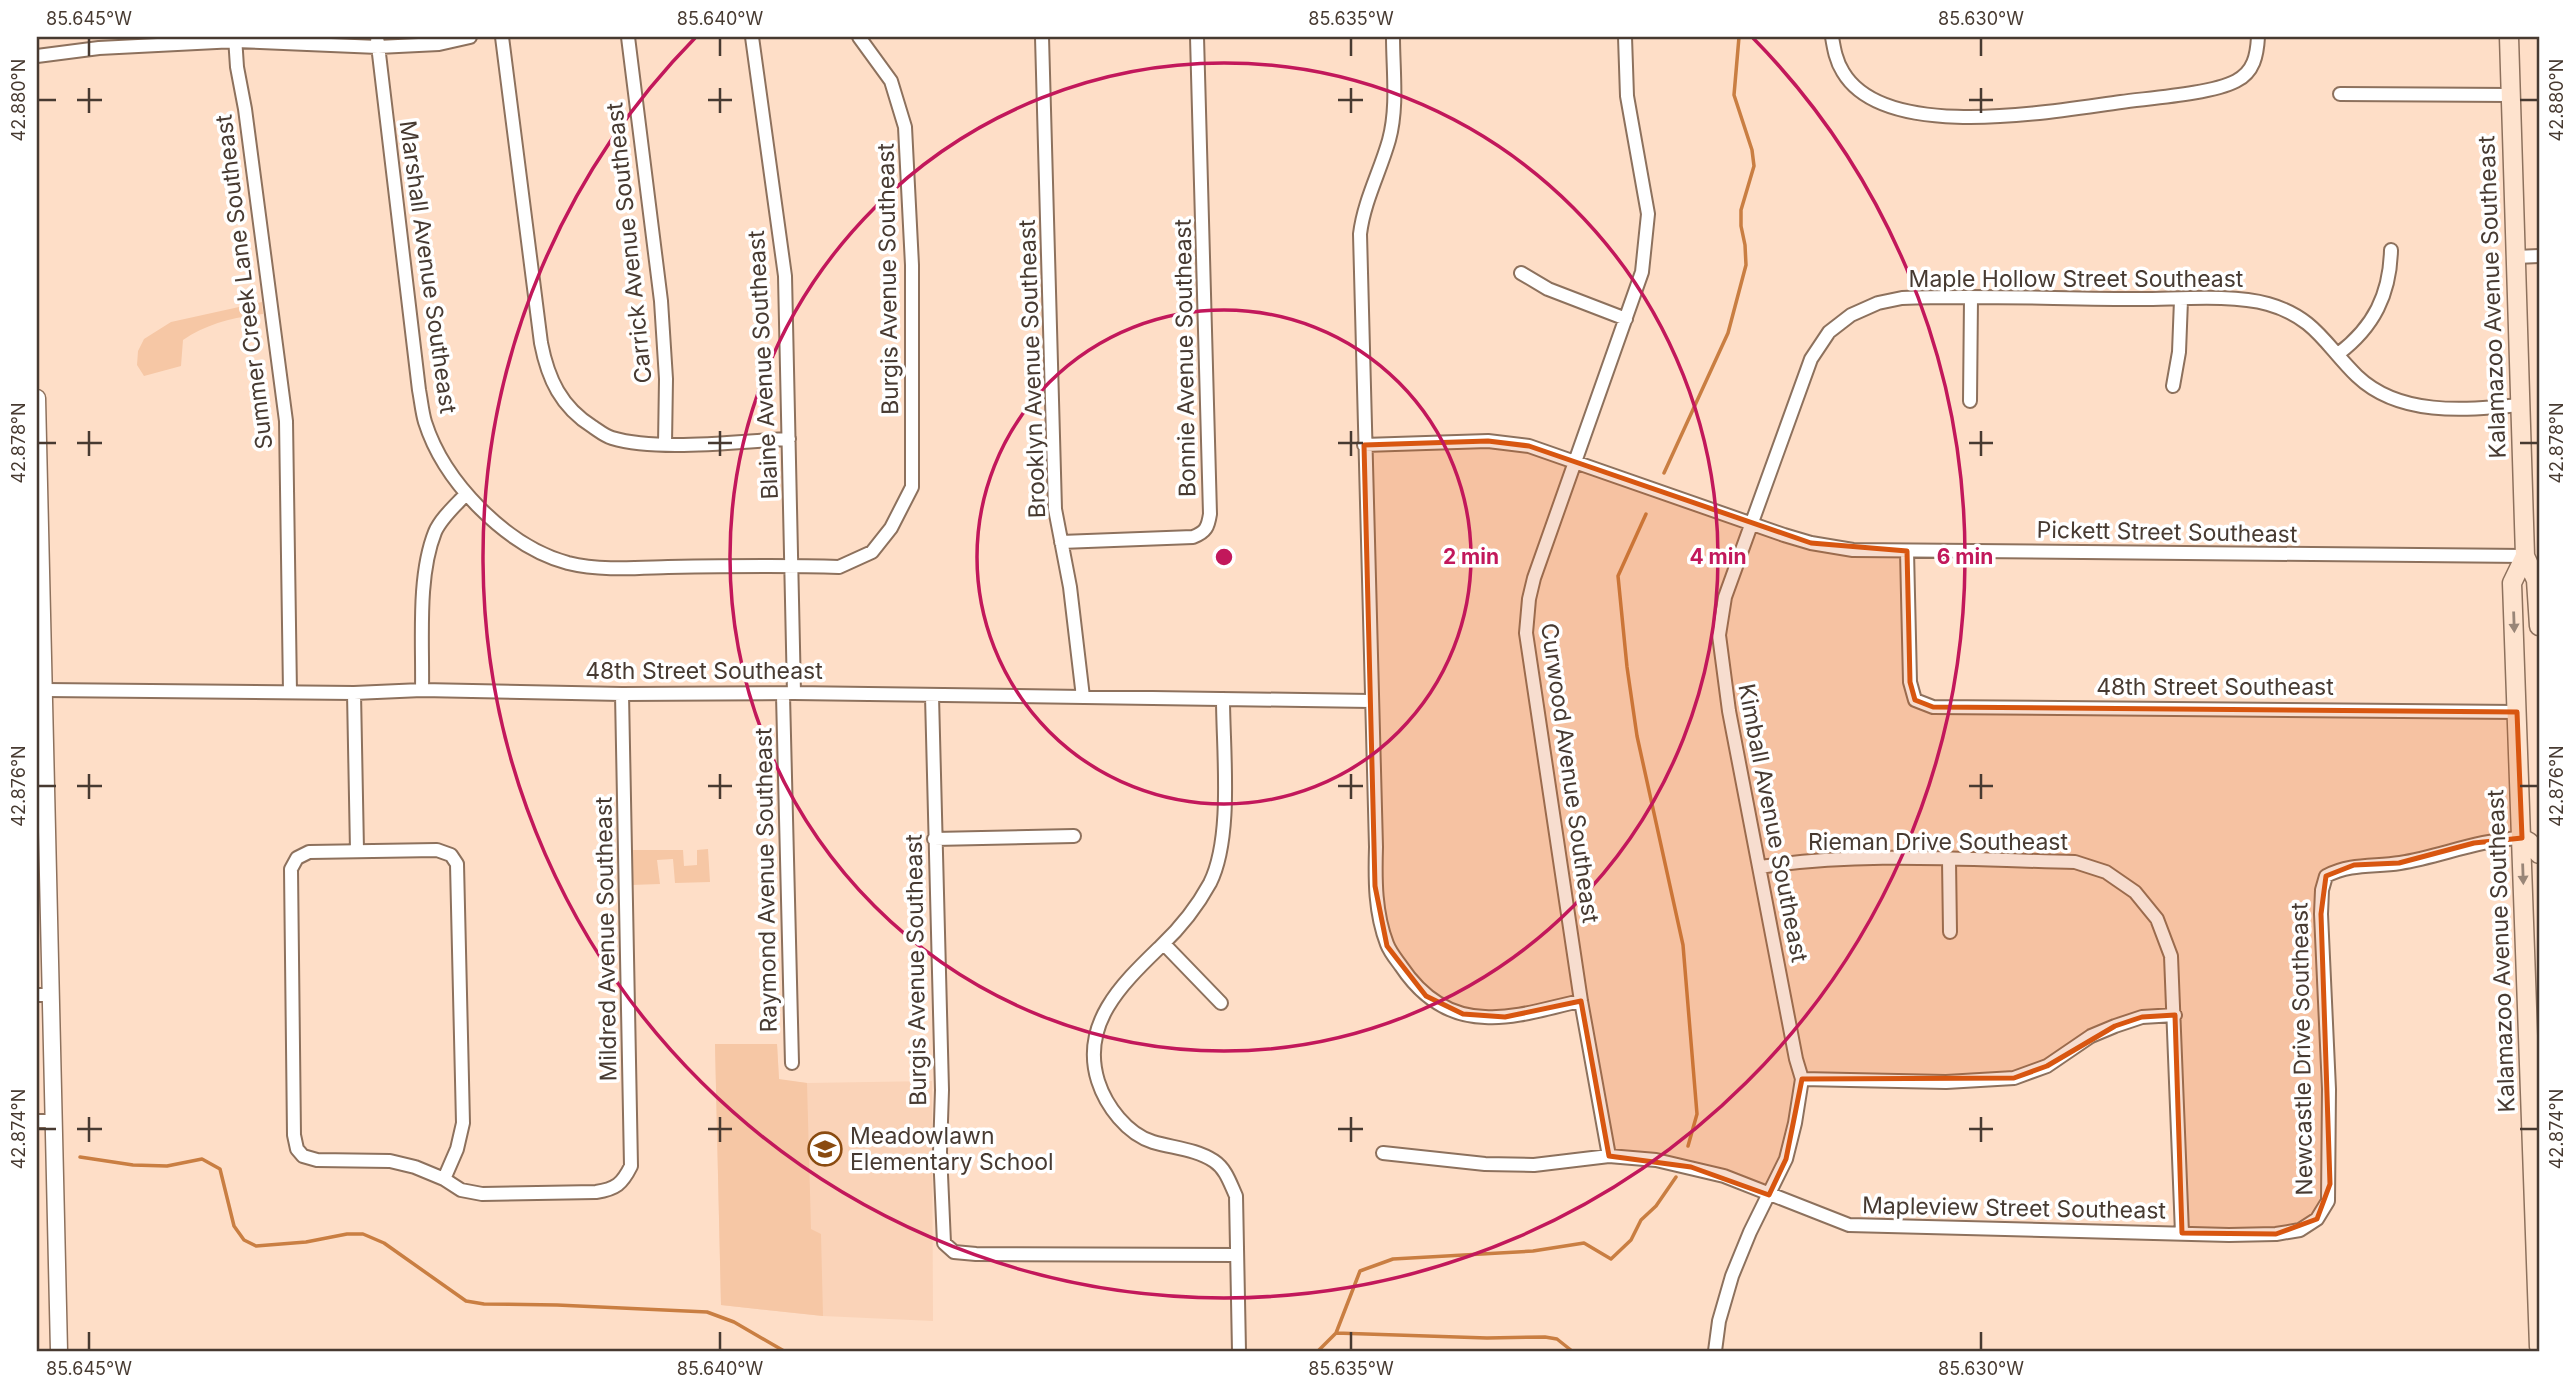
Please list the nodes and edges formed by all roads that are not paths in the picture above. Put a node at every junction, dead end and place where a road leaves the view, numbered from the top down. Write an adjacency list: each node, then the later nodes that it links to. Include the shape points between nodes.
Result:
1 (470, 37): 14 (street, via 439,44)
2 (502, 37): 32 (street, via 545,368 568,407 587,424 609,437)
3 (628, 37): 32 (street, Carrick Avenue Southeast, via 661,301)
4 (752, 37): 31 (street, Blaine Avenue Southeast, via 785,276)
5 (859, 37): 40 (street, Burgis Avenue Southeast, via 891,80 905,127 912,265 912,487 891,528 872,552 838,567)
6 (1042, 37): 37 (street, Brooklyn Avenue Southeast, via 1055,509)
7 (1198, 37): 37 (street, Bonnie Avenue Southeast, via 1208,526 1193,537)
8 (1393, 37): 33 (street, via 1389,139 1360,233)
9 (1625, 37): 25 (street, Curwood Avenue Southeast, via 1627,96 1648,214 1642,272)
10 (1832, 37): 11 (street, via 1843,74 1859,90 1905,111 1958,118 2031,114 2213,87 2235,81 2250,69)
11 (2258, 37)
12 (2509, 37): 17 (main road, Kalamazoo Avenue Southeast)
13 (235, 39): 14 (street); 15 (street); 44 (street, Summer Creek Lane Southeast, via 286,421)
14 (378, 42): 35 (street, Marshall Avenue Southeast, via 423,411 439,453)
15 (37, 56)
16 (2340, 94): 17 (street)
17 (2511, 95): 20 (main road, Kalamazoo Avenue Southeast)
18 (2391, 250): 26 (street, via 2387,287 2376,314 2365,331)
19 (2539, 256): 20 (street)
20 (2516, 257): 30 (main road, Kalamazoo Avenue Southeast)
21 (1521, 273): 25 (street, via 1548,289)
22 (1971, 298): 23 (street, Maple Hollow Street Southeast); 24 (street, Maple Hollow Street Southeast, via 1902,299 1878,303); 29 (street)
23 (2181, 300): 26 (street, Maple Hollow Street Southeast, via 2259,302 2285,309 2308,323); 27 (street)
24 (1851, 316): 36 (street, Kimball Avenue Southeast, via 1826,336 1807,368)
25 (1626, 319): 34 (street, Curwood Avenue Southeast)
26 (2338, 354): 30 (street, Maple Hollow Street Southeast, via 2360,378 2402,401 2448,409)
27 (2173, 386)
28 (37, 398): 42 (street)
29 (1970, 401)
30 (2520, 405): 39 (main road, Kalamazoo Avenue Southeast)
31 (789, 439): 32 (street); 40 (street, Blaine Avenue Southeast)
32 (665, 444)
33 (1364, 445): 34 (street, Pickett Street Southeast, via 1488,441 1528,446); 51 (street)
34 (1575, 461): 36 (street, Pickett Street Southeast); 64 (street, Curwood Avenue Southeast, via 1534,578 1526,633)
35 (466, 494): 40 (street, Marshall Avenue Southeast, via 494,523 537,550 572,563 610,568); 43 (street, via 436,530 428,558)
36 (1750, 523): 38 (street, Pickett Street Southeast, via 1830,547); 59 (street, Kimball Avenue Southeast, via 1725,597 1719,635)
37 (1061, 542): 49 (street, Brooklyn Avenue Southeast)
38 (1908, 551): 39 (street, Pickett Street Southeast); 52 (street, 48th Street Southeast, via 1910,682 1915,700 1946,708)
39 (2525, 556): 41 (main road, Kalamazoo Avenue Southeast, via 2536,580); 52 (main road, Kalamazoo Avenue Southeast, one-way to 52, via 2512,583)
40 (792, 566): 47 (street, Blaine Avenue Southeast)
41 (2539, 626)
42 (41, 690): 44 (street, 48th Street Southeast); 63 (street)
43 (422, 690): 45 (street, 48th Street Southeast); 46 (street, 48th Street Southeast)
44 (290, 692): 45 (street, 48th Street Southeast)
45 (354, 693): 56 (street)
46 (622, 694): 47 (street, 48th Street Southeast); 74 (street, Mildred Avenue Southeast, via 631,1166 624,1182 596,1192 482,1194 461,1190)
47 (789, 694): 48 (street, 48th Street Southeast); 67 (street, Raymond Avenue Southeast)
48 (932, 696): 49 (street, 48th Street Southeast); 55 (street, Burgis Avenue Southeast)
49 (1083, 697): 50 (street, 48th Street Southeast)
50 (1223, 699): 51 (street, 48th Street Southeast); 61 (street, via 1221,851 1210,882)
51 (1371, 701): 64 (street, via 1375,886 1387,946 1410,979 1445,1009 1484,1017)
52 (2517, 712): 54 (main road, Kalamazoo Avenue Southeast)
53 (1074, 836): 55 (street)
54 (2522, 838): 57 (main road); 62 (main road, Kalamazoo Avenue Southeast, one-way to 62); 76 (street, Newcastle Drive Southeast, via 2474,843 2399,863 2354,865 2326,876 2321,914 2330,1184 2328,1201)
55 (934, 839): 78 (street, Burgis Avenue Southeast, via 944,1242 954,1252 976,1254)
56 (357, 850): 74 (street, via 438,850 451,855 457,864 463,1123); 74 (street, via 309,852 297,858 291,869 297,1149 317,1160 390,1161)
57 (2539, 854)
58 (1950, 860): 59 (street, Rieman Drive Southeast, via 1800,861); 60 (street); 66 (street, Rieman Drive Southeast, via 2075,862 2106,872 2135,892 2157,919 2171,956)
59 (1760, 867): 69 (street, Kimball Avenue Southeast)
60 (1950, 933)
61 (1164, 944): 65 (street); 78 (street, via 1109,1002 1094,1036 1098,1080 1122,1123 1150,1141 1215,1161 1227,1174 1236,1196)
62 (2527, 981): 68 (main road, via 2536,1001); 79 (main road, Kalamazoo Avenue Southeast)
63 (44, 995): 71 (street)
64 (1581, 1001): 73 (street, Curwood Avenue Southeast)
65 (1221, 1003)
66 (2175, 1015): 69 (street, via 2142,1017 2115,1026 2091,1036 2048,1066 2014,1078 1946,1082); 77 (street, Rieman Drive Southeast)
67 (792, 1063)
68 (2539, 1075)
69 (1802, 1079): 75 (street, Kimball Avenue Southeast, via 1786,1159)
70 (37, 1121): 71 (street)
71 (54, 1121): 81 (street)
72 (1383, 1153): 73 (street, Mapleview Street Southeast, via 1534,1165)
73 (1609, 1156): 75 (street, Mapleview Street Southeast, via 1691,1167)
74 (444, 1179)
75 (1769, 1195): 77 (street, Mapleview Street Southeast, via 1849,1225); 83 (street, Kimball Avenue Southeast, via 1732,1276)
76 (2317, 1219): 77 (street, Mapleview Street Southeast, via 2300,1230 2276,1234)
77 (2182, 1233)
78 (1237, 1255): 82 (street)
79 (2539, 1335): 80 (main road, Kalamazoo Avenue Southeast)
80 (2539, 1347)
81 (59, 1351)
82 (1239, 1351)
83 (1715, 1351)

